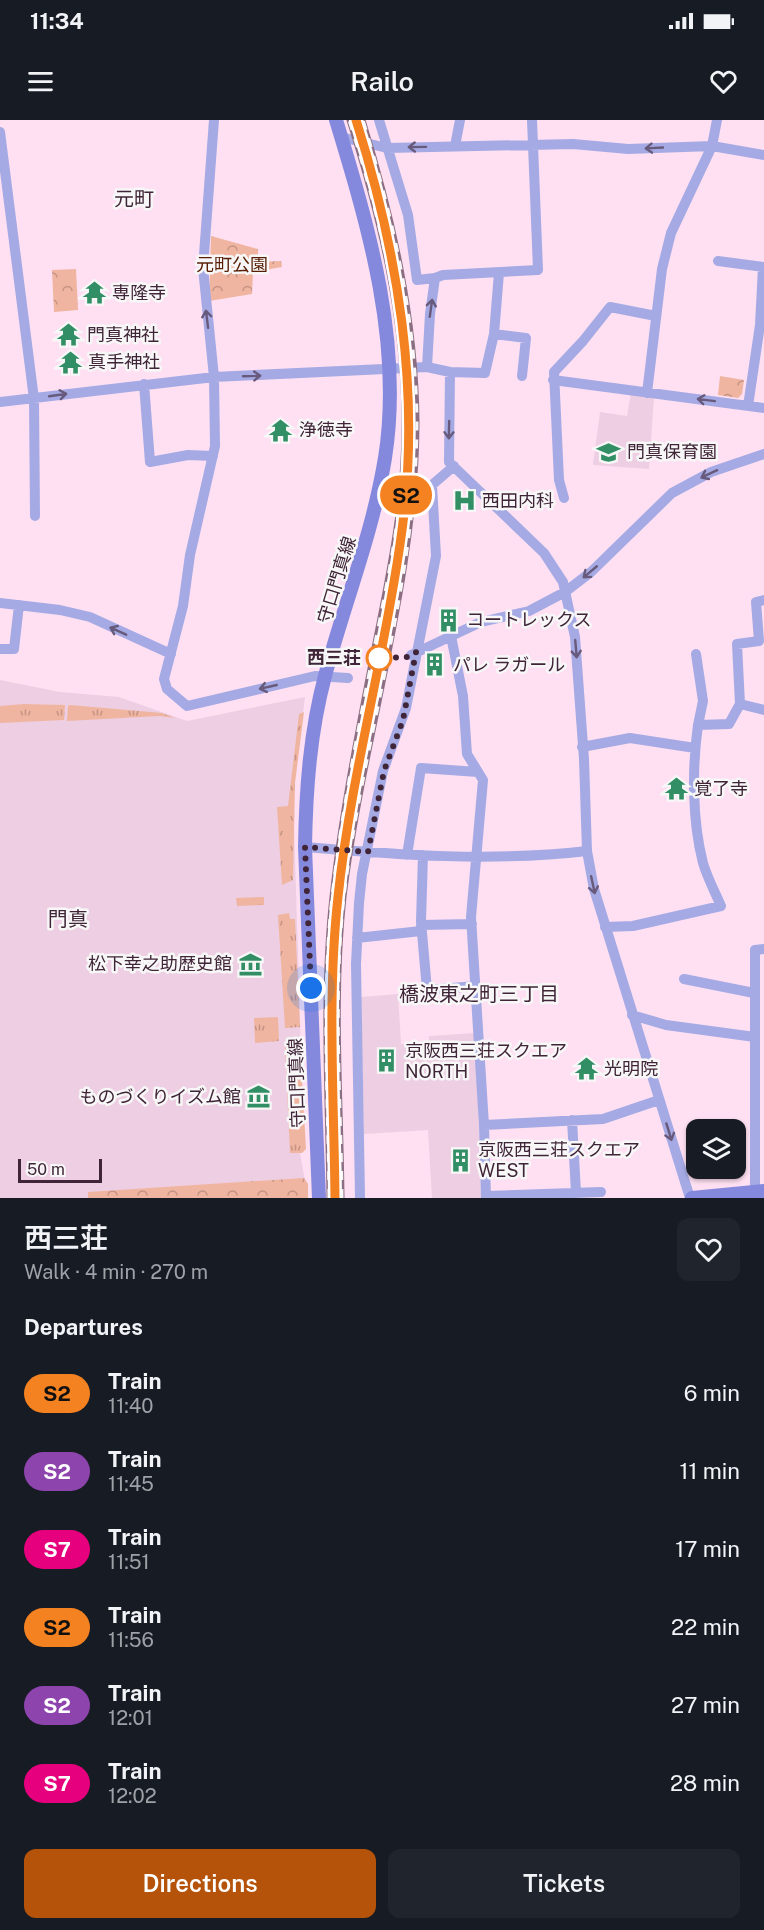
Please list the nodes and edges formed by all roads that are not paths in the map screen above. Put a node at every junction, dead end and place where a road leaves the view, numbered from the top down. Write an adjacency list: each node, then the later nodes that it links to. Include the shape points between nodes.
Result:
1 (214, 120): 25 (street, one-way to 1, via 202,268)
2 (336, 120): 8 (main road, 守口門真線)
3 (379, 120): 12 (street)
4 (460, 120): 10 (street)
5 (532, 120): 9 (street)
6 (717, 120): 11 (street)
7 (0, 132): 14 (street)
8 (341, 137): 12 (street); 22 (main road, 守口門真線, via 375,257)
9 (533, 145): 10 (street); 11 (street, one-way to 9, via 628,149); 17 (street, via 538,270)
10 (455, 146): 12 (street, one-way to 12)
11 (712, 146): 13 (street); 19 (street, via 671,233)
12 (387, 148): 18 (street, via 408,215 417,280)
13 (764, 155)
14 (2, 170): 29 (street)
15 (718, 261): 16 (street)
16 (763, 267): 31 (street, via 760,325)
17 (499, 273): 18 (street); 20 (street)
18 (435, 278): 21 (street, one-way to 18)
19 (656, 316): 26 (street, via 610,307 554,372); 28 (street)
20 (494, 334): 23 (street, via 485,373); 24 (street, via 526,338)
21 (427, 367): 22 (street); 23 (street)
22 (388, 370): 25 (street, one-way to 22); 47 (main road, 守口門真線, via 385,456 378,498)
23 (450, 372): 35 (street, one-way to 35, via 449,462)
24 (522, 376)
25 (214, 377): 27 (street); 34 (street)
26 (553, 380): 28 (street); 36 (street, via 559,480)
27 (144, 384): 29 (street, one-way to 27); 34 (street, via 150,462 188,455)
28 (647, 393): 31 (street, one-way to 28)
29 (34, 399): 30 (street); 37 (street)
30 (0, 402)
31 (748, 406): 32 (street)
32 (764, 408)
33 (764, 454): 38 (street, one-way to 38, via 711,472 672,493)
34 (213, 456): 44 (street)
35 (454, 466): 38 (street, via 544,553); 46 (street, via 432,485 436,556)
36 (564, 498)
37 (35, 516)
38 (565, 592): 42 (street, via 529,611 481,622); 52 (street, one-way to 52, via 574,637)
39 (764, 600): 49 (street, via 756,602 759,640 737,644)
40 (0, 603): 41 (street)
41 (19, 605): 43 (street, via 14,649); 44 (street, one-way to 41, via 90,616)
42 (451, 636): 46 (street); 54 (street, via 463,696 466,754)
43 (0, 649)
44 (171, 654): 47 (street, one-way to 44, via 187,706 167,689 164,679)
45 (696, 654): 51 (street, via 703,701)
46 (412, 655): 57 (street, via 403,720 384,771)
47 (325, 676): 48 (street); 55 (main road, 守口門真線, via 312,733)
48 (348, 678)
49 (740, 704): 50 (street); 51 (street, via 729,724)
50 (764, 710)
51 (698, 725): 53 (street)
52 (582, 747): 53 (street, via 630,738); 56 (street)
53 (695, 748): 62 (street, via 696,822 703,864 721,906 633,926)
54 (478, 772): 58 (street, via 421,768); 60 (street, via 483,780)
55 (305, 847): 57 (street); 78 (main road, 守口門真線)
56 (586, 851): 60 (street, via 532,858); 62 (street, one-way to 62)
57 (368, 852): 58 (street); 64 (street, via 362,874)
58 (407, 855): 59 (street)
59 (423, 855): 60 (street); 63 (street)
60 (474, 858): 61 (street)
61 (472, 924): 63 (street); 67 (street)
62 (605, 927): 69 (street)
63 (421, 928): 64 (street); 67 (street, via 427,990)
64 (357, 938): 79 (street)
65 (764, 949): 68 (street, via 755,950)
66 (684, 979): 68 (street)
67 (476, 986): 73 (street)
68 (754, 993): 70 (street)
69 (632, 1016): 70 (street, via 666,1025); 71 (street)
70 (755, 1036): 76 (street)
71 (659, 1100): 72 (street, via 603,1119); 80 (street, one-way to 80)
72 (572, 1120): 73 (street); 75 (street)
73 (484, 1125): 77 (street)
74 (601, 1192): 75 (street)
75 (576, 1193): 77 (street)
76 (758, 1194): 80 (main road)
77 (486, 1197)
78 (319, 1198)
79 (360, 1198)
80 (691, 1198)

